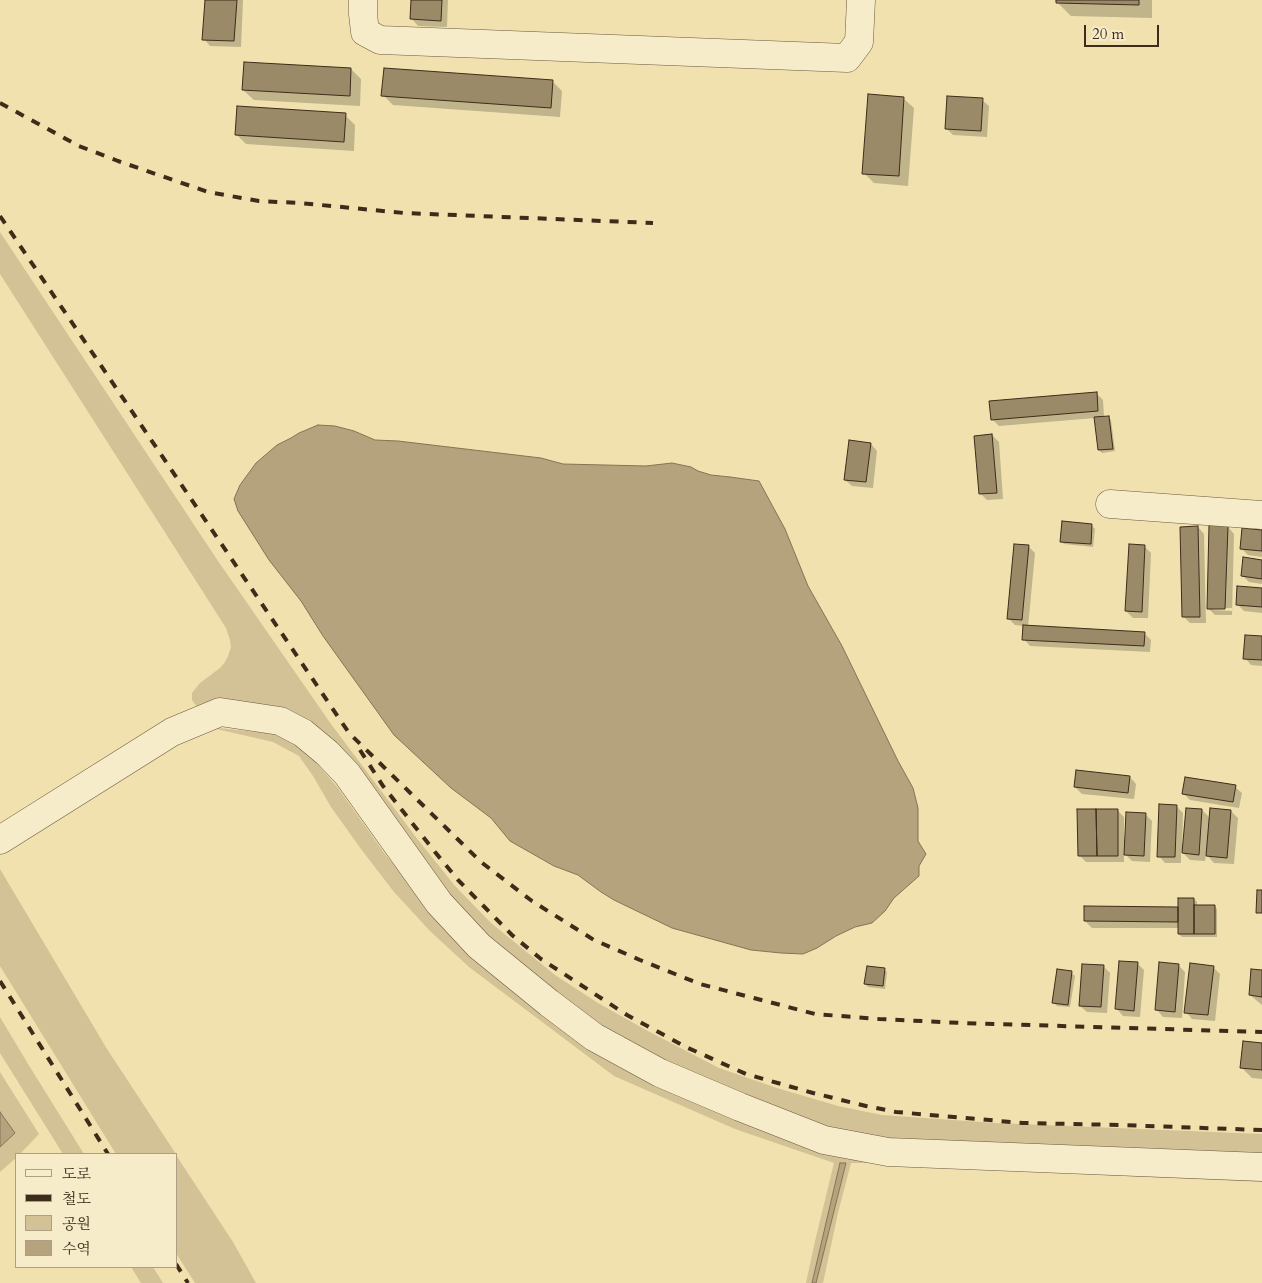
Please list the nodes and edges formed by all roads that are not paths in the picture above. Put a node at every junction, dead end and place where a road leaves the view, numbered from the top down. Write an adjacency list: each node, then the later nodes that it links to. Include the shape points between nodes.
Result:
1 (363, 0): 2 (street, via 365,32 380,40 846,58 858,42)
2 (860, 0)
3 (1110, 504): 4 (street)
4 (1262, 515)
5 (0, 840): 6 (street, via 172,732 220,712 280,721 304,733 347,774 439,903 479,946 594,1037 660,1073 824,1140 888,1152)
6 (1262, 1167)

